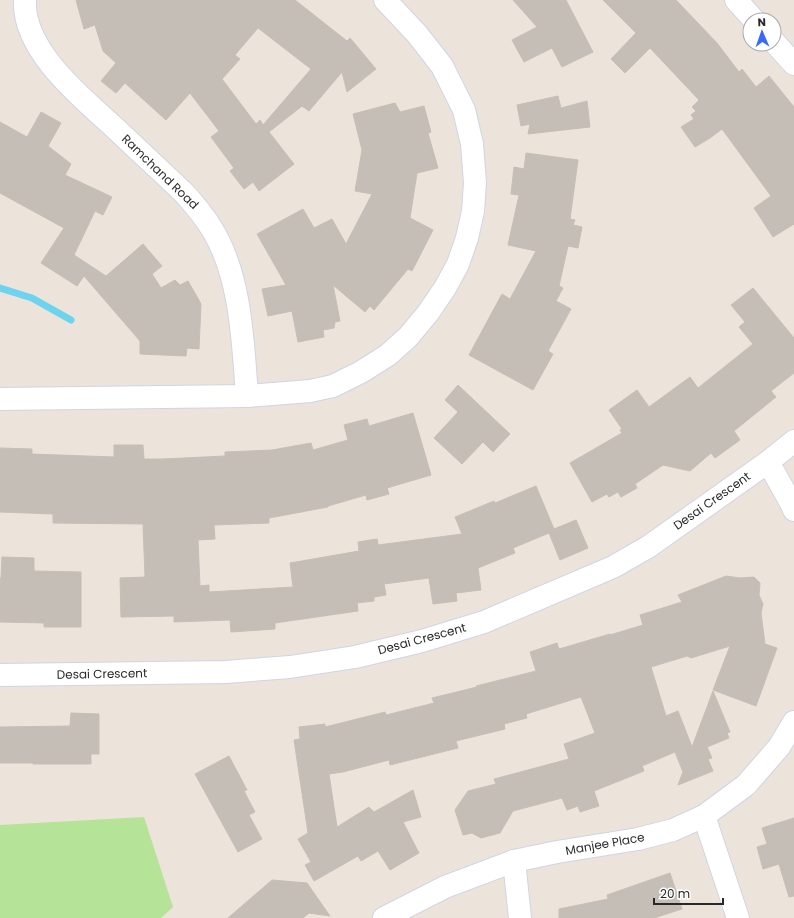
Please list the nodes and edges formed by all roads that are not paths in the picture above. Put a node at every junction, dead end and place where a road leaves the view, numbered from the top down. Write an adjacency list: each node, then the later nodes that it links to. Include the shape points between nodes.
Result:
1 (25, 0): 7 (street, Ramchand Road, via 26,16 34,38 66,82 184,193 213,230 228,262 236,297)
2 (385, 0): 7 (street, via 442,66 464,110 472,144 475,183 473,211 458,264 428,313 408,337 388,355 362,372 333,386 310,391)
3 (736, 0): 4 (street)
4 (747, 12)
5 (782, 51): 6 (street)
6 (794, 64)
7 (247, 396): 8 (street)
8 (0, 399)
9 (794, 440): 10 (street, Desai Crescent)
10 (768, 462): 11 (street); 12 (street, Desai Crescent, via 648,547 613,567 484,622 422,641 355,657 290,667 226,672)
11 (794, 510)
12 (0, 675)
13 (794, 722): 14 (street, Manjee Place, via 778,747 746,785)
14 (704, 816): 15 (street, Manjee Place, via 673,830 638,839); 18 (street)
15 (514, 861): 16 (street, Manjee Place, via 445,886); 17 (street)
16 (384, 918)
17 (520, 918)
18 (738, 918)

